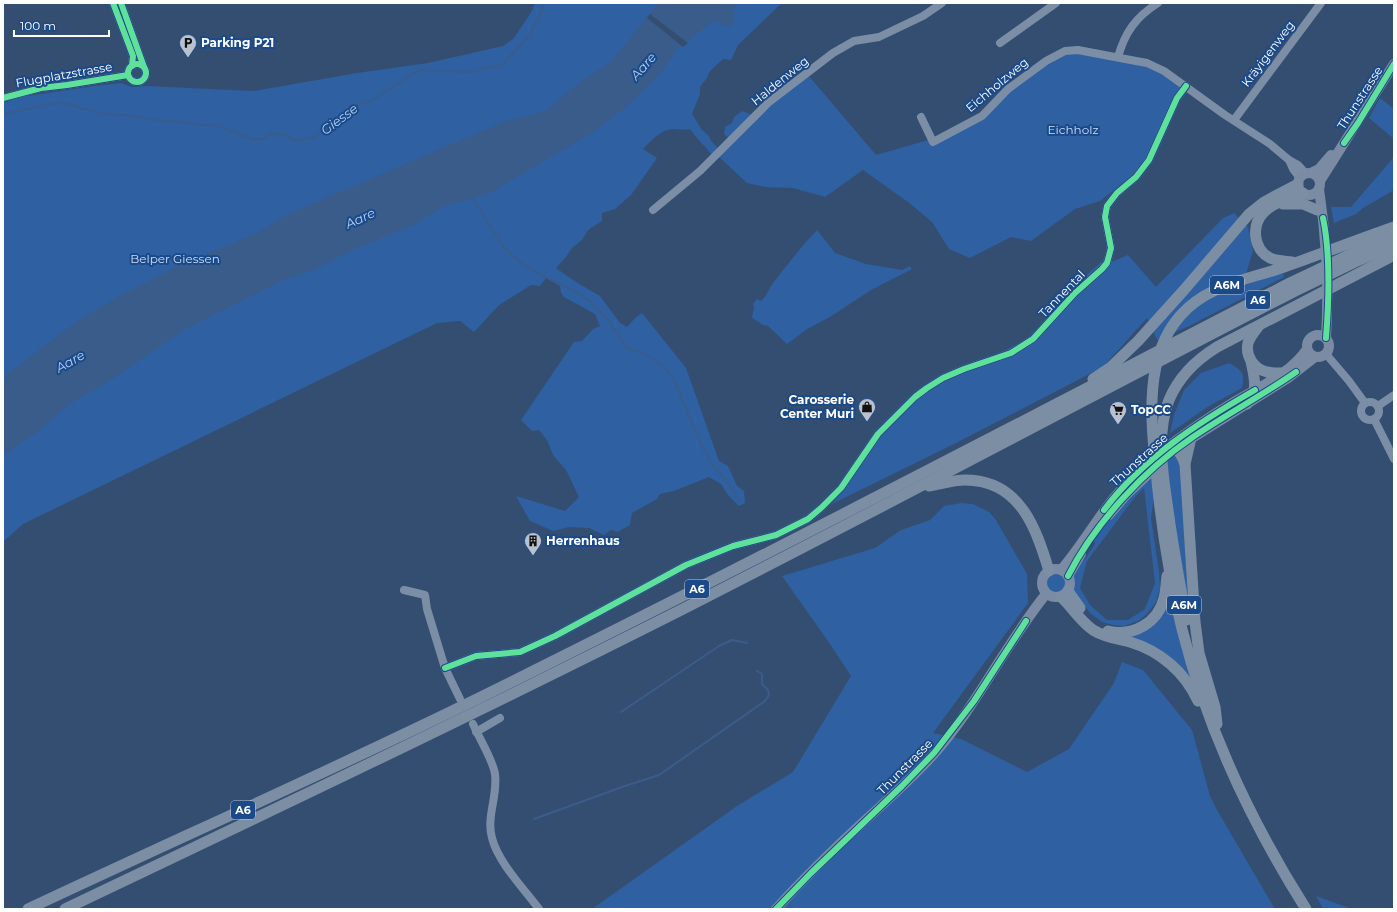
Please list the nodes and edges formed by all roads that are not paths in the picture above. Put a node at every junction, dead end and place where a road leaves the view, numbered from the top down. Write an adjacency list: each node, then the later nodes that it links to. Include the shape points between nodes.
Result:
1 (113, 3): 10 (street, via 132,54)
2 (121, 3): 11 (street)
3 (942, 3): 21 (street, Haldenweg, via 923,16 879,37 854,41 833,53 769,102 700,171)
4 (1056, 3): 7 (street)
5 (1321, 3): 16 (street, Kräyigenweg)
6 (1156, 4): 8 (street, via 1132,24)
7 (1000, 43)
8 (1118, 57): 13 (street, Eichholzweg, via 1147,63); 15 (street, Eichholzweg, via 1078,50 1061,52 1008,89 982,116 932,142)
9 (1394, 64): 17 (main road, Thunstrasse)
10 (132, 66): 11 (street, via 138,64); 12 (street)
11 (144, 67): 12 (street, via 147,74 143,81 135,82)
12 (128, 75): 14 (street, Flugplatzstrasse, via 41,88)
13 (1186, 86): 16 (street, Eichholzweg); 53 (street, Tannental, via 1177,98 1149,160 1107,206 1110,254 1102,269 1024,346 954,373 915,397 878,434 844,484 812,516 776,534 724,549 686,565 528,650 476,656)
14 (3, 98)
15 (921, 117)
16 (1234, 120): 18 (street, Eichholzweg, via 1298,165)
17 (1344, 143): 18 (main road, Thunstrasse); 19 (main road, Thunstrasse)
18 (1304, 183): 19 (main road, via 1315,175); 19 (main road, via 1314,194); 20 (highway, via 1289,198); 22 (main road); 40 (highway, via 1264,202 1249,214 1130,350 1104,372 1068,393)
19 (1319, 185): 22 (main road)
20 (1276, 204): 22 (highway, via 1303,204); 27 (highway, via 1260,218 1255,229 1256,240 1261,250 1271,258)
21 (653, 210)
22 (1320, 214): 29 (main road, via 1326,242 1328,298)
23 (1394, 227): 27 (highway)
24 (1394, 235): 40 (highway, A6, via 1290,283)
25 (1394, 245): 47 (highway, A6, via 1283,297)
26 (1394, 255): 28 (highway)
27 (1294, 262): 46 (highway, A6M, via 1209,293 1193,303 1171,327 1158,357 1154,385 1153,438)
28 (1260, 324): 33 (highway, via 1248,343); 46 (highway, A6M, via 1201,357 1187,370 1174,389 1163,430)
29 (1321, 337): 30 (main road, via 1310,338); 31 (main road, via 1328,341 1329,348)
30 (1308, 349): 32 (main road); 34 (main road, Thunstrasse)
31 (1326, 354): 32 (main road); 37 (street)
32 (1315, 357): 38 (main road, Thunstrasse)
33 (1251, 361): 34 (highway, via 1266,372); 35 (highway)
34 (1283, 373): 35 (main road, Thunstrasse)
35 (1255, 390): 38 (highway); 43 (main road, Thunstrasse, via 1207,419)
36 (1394, 395): 39 (street)
37 (1365, 403): 39 (street, via 1373,402); 41 (street, via 1361,408 1362,416)
38 (1247, 404): 42 (main road, Thunstrasse)
39 (1378, 406): 41 (street, via 1379,412)
40 (1048, 409): 58 (highway, A6, via 479,698)
41 (1374, 419): 44 (street)
42 (1191, 438): 43 (main road, Thunstrasse); 45 (highway)
43 (1172, 448): 45 (highway); 49 (main road, Thunstrasse, via 1112,511 1085,549)
44 (1394, 459)
45 (1185, 464): 56 (highway, via 1197,637 1215,707)
46 (1161, 486): 48 (highway, A6M); 56 (highway, A6M, via 1189,629)
47 (917, 489): 49 (highway, via 965,480 986,483 1007,493 1028,515); 59 (highway, A6, via 532,685)
48 (1168, 565): 52 (highway, via 1164,598 1157,614 1134,630 1105,630 1089,620); 57 (highway, A6M, via 1194,671)
49 (1059, 572): 51 (main road, via 1046,574 1042,582); 52 (main road, via 1070,583)
50 (404, 590): 53 (street, via 425,595)
51 (1046, 594): 52 (main road, via 1053,597); 61 (main road, Thunstrasse, via 1018,631 970,706 934,753)
52 (1064, 594): 57 (highway, via 1085,624 1093,630 1151,651 1180,672 1197,698 1219,751)
53 (445, 668): 54 (street)
54 (460, 699)
55 (500, 718): 60 (street, via 474,728 495,774 490,826 494,845 506,866)
56 (1217, 725): 63 (highway, A6M, via 1259,817)
57 (1225, 756): 62 (highway, A6M, via 1263,836)
58 (28, 909)
59 (65, 909)
60 (539, 909)
61 (776, 909)
62 (1306, 909)
63 (1312, 909)

